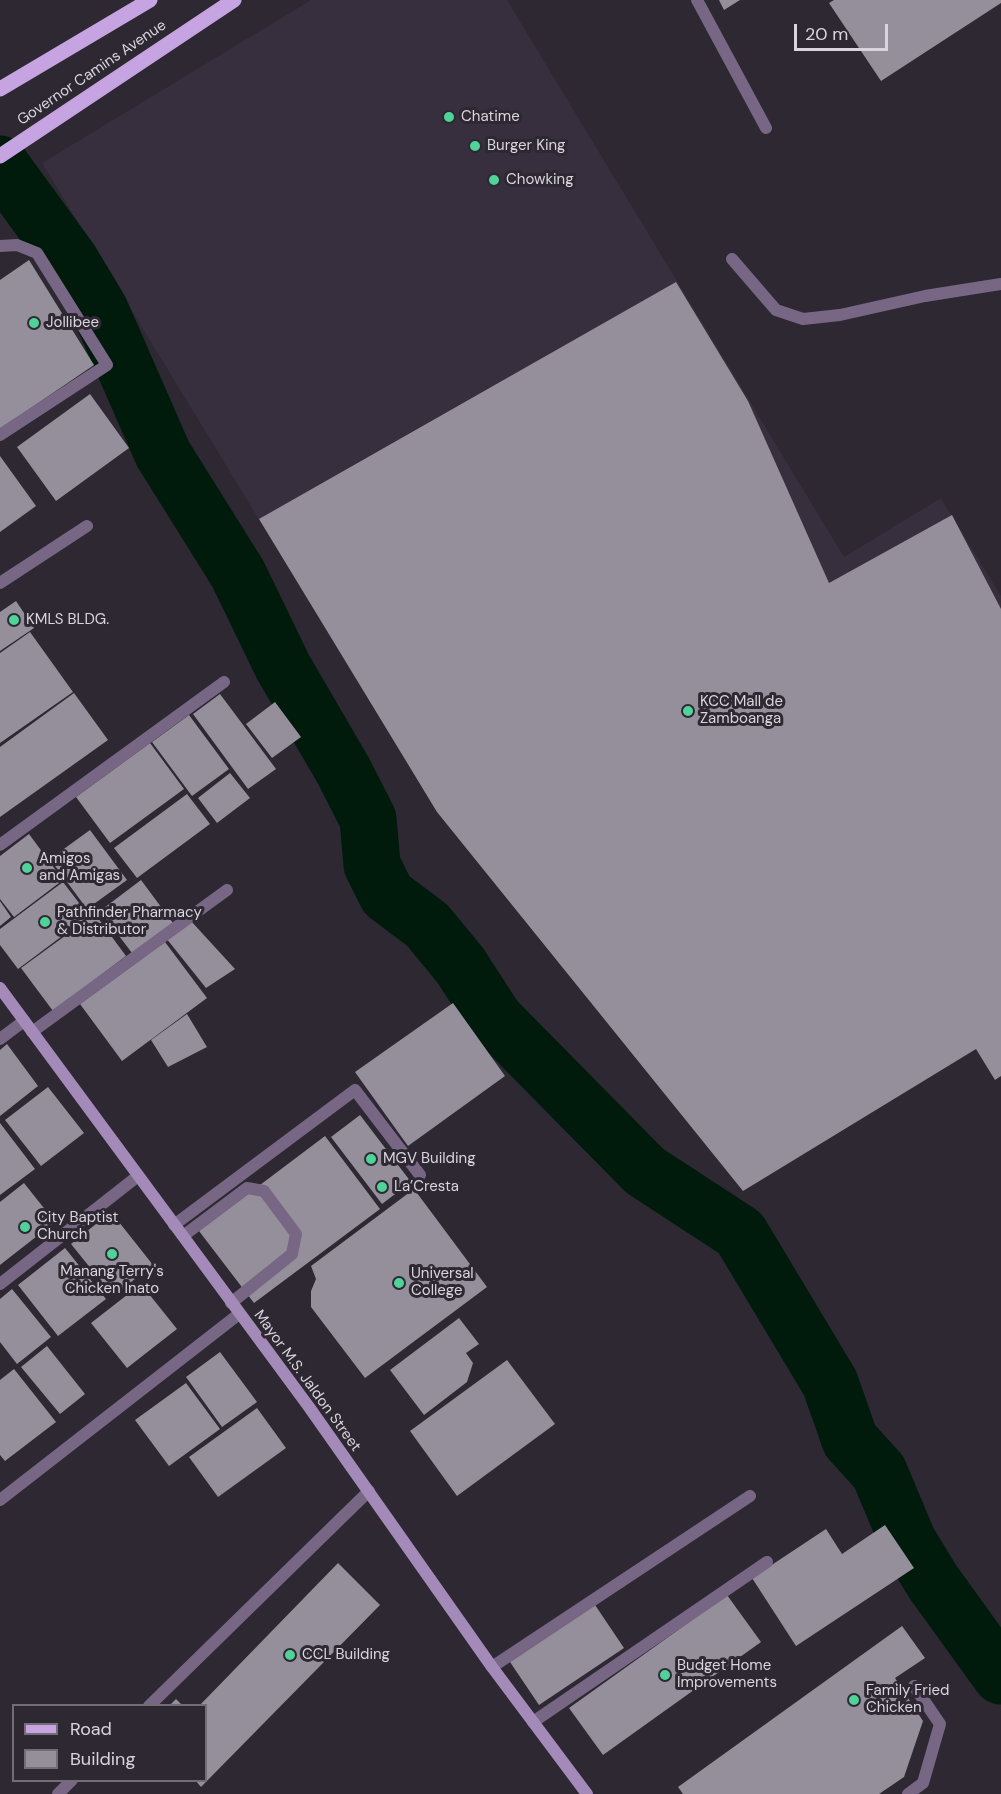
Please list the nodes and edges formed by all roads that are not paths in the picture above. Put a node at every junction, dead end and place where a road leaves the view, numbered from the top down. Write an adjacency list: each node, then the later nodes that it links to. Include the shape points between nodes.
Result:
1 (150, 0): 4 (main road, Governor Camins Avenue)
2 (234, 0): 6 (main road, Governor Camins Avenue)
3 (697, 0): 5 (street)
4 (0, 89)
5 (766, 128)
6 (0, 156)
7 (0, 246): 10 (street, via 17,245 37,253 106,365)
8 (732, 259): 9 (street, via 776,310 804,319)
9 (1001, 284)
10 (0, 435)
11 (87, 526): 12 (street)
12 (0, 583)
13 (224, 682): 14 (street)
14 (0, 845)
15 (227, 890): 18 (street)
16 (0, 988): 17 (main road, Mayor M.S. Jaldon Street)
17 (24, 1021): 18 (main road, Mayor M.S. Jaldon Street); 19 (street)
18 (32, 1032): 21 (main road, Mayor M.S. Jaldon Street)
19 (0, 1039)
20 (420, 1175): 22 (street, via 355,1090)
21 (138, 1176): 22 (main road, Mayor M.S. Jaldon Street); 24 (street)
22 (174, 1225): 23 (main road, Mayor M.S. Jaldon Street)
23 (183, 1236): 25 (main road, Mayor M.S. Jaldon Street); 25 (street, via 247,1188 264,1191 296,1234 292,1254)
24 (0, 1284)
25 (231, 1303): 26 (main road, Mayor M.S. Jaldon Street)
26 (239, 1314): 27 (main road, Mayor M.S. Jaldon Street); 29 (street)
27 (369, 1491): 31 (main road, Mayor M.S. Jaldon Street); 33 (street)
28 (750, 1496): 31 (street)
29 (0, 1500)
30 (767, 1562): 34 (street)
31 (492, 1667): 34 (main road, Mayor M.S. Jaldon Street)
32 (914, 1686): 38 (street, via 940,1724 923,1783)
33 (151, 1704)
34 (533, 1722): 37 (main road, Mayor M.S. Jaldon Street)
35 (70, 1782): 36 (street)
36 (58, 1794)
37 (587, 1794)
38 (908, 1794)

